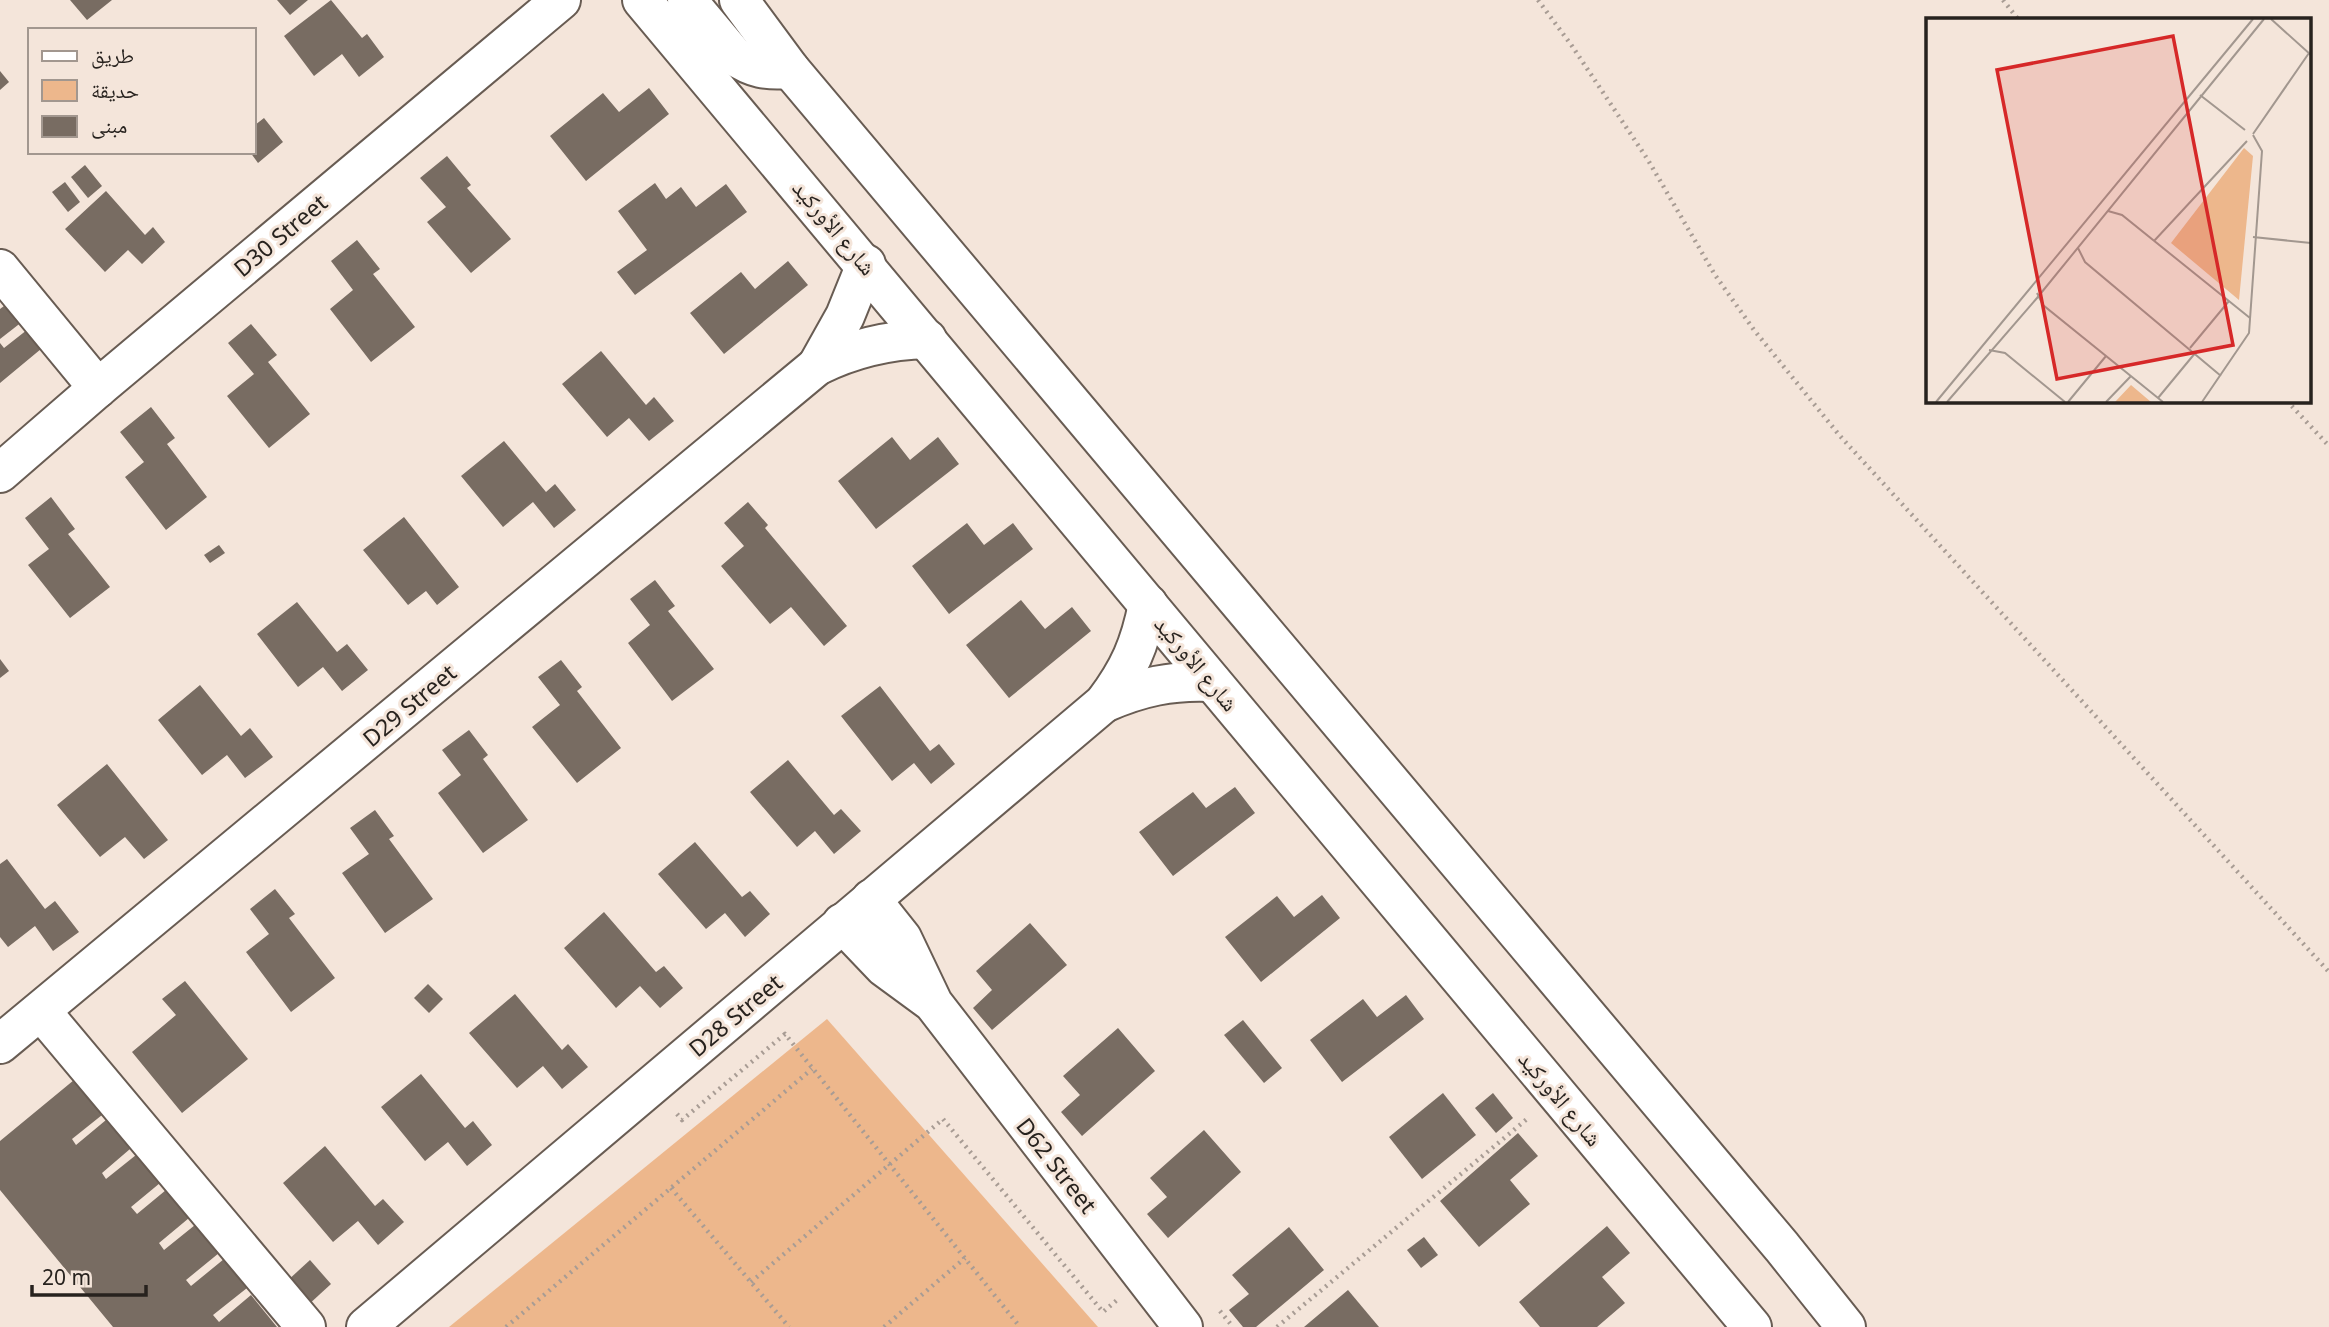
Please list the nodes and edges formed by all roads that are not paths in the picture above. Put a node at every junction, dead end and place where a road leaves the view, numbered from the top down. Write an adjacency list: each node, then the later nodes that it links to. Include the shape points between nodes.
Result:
1 (561, 0): 10 (street, D30 Street)
2 (642, 0): 6 (street, شارع الأوركيد)
3 (687, 0): 5 (street, via 742,62 764,71)
4 (739, 0): 5 (street)
5 (790, 69): 22 (street)
6 (866, 264): 8 (street, شارع الأوركيد); 9 (street, D29 Street, via 845,316)
7 (0, 269): 10 (street)
8 (927, 339): 9 (street, D29 Street, via 871,344); 12 (street, شارع الأوركيد)
9 (817, 366): 16 (street, D29 Street)
10 (98, 388): 11 (street, D30 Street)
11 (0, 473)
12 (1148, 604): 13 (street, شارع الأوركيد); 14 (street, D28 Street, via 1134,657)
13 (1212, 682): 14 (street, D28 Street, via 1157,684); 21 (street, شارع الأوركيد)
14 (1104, 703): 15 (street, D28 Street)
15 (856, 911): 19 (street, D28 Street); 20 (street, D62 Street, via 902,938 933,1003)
16 (41, 1011): 17 (street, D29 Street); 18 (street)
17 (1, 1043)
18 (306, 1327)
19 (366, 1327)
20 (1183, 1327)
21 (1752, 1327)
22 (1846, 1327)

